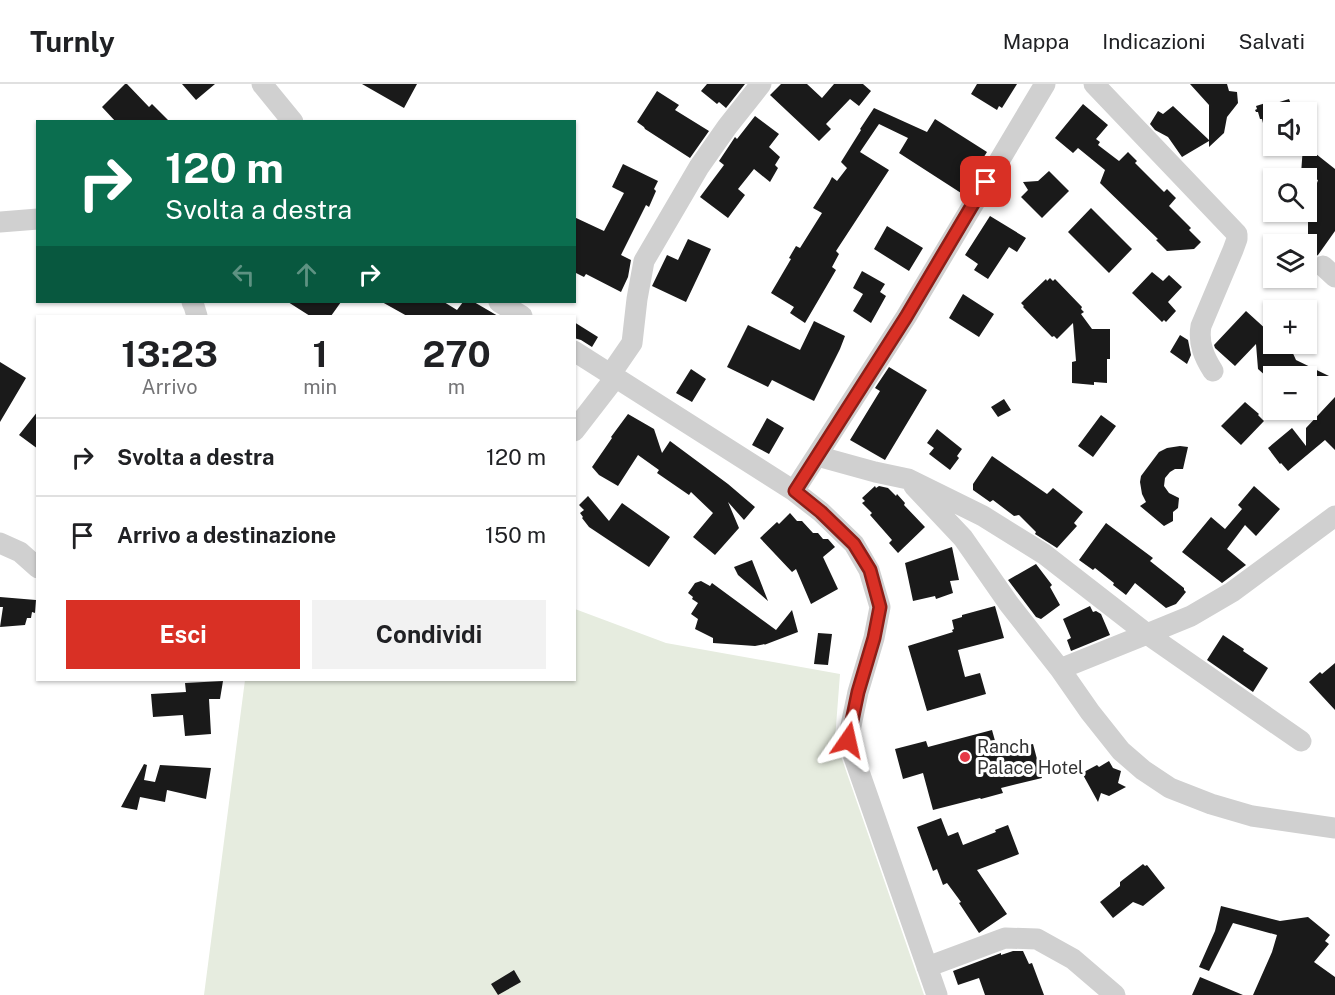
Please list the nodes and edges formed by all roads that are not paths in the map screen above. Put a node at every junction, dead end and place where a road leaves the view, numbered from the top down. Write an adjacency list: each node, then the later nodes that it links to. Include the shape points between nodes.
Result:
1 (262, 84): 5 (street)
2 (761, 84): 12 (street, via 699,167 644,261 632,343)
3 (1045, 84): 14 (street, via 906,317)
4 (1094, 84): 11 (street, via 1237,234 1199,334)
5 (291, 120)
6 (36, 219): 7 (street)
7 (0, 222)
8 (501, 303): 9 (street)
9 (520, 315)
10 (576, 352): 12 (street)
11 (1213, 371)
12 (613, 376): 13 (street); 16 (street)
13 (576, 428)
14 (817, 456): 15 (street); 16 (street)
15 (908, 479): 20 (street, via 983,516 1044,554); 21 (street, via 963,538)
16 (795, 491): 24 (street, via 854,544 870,570 880,607 848,740)
17 (1335, 516): 20 (street, via 1232,591 1191,616)
18 (0, 543): 19 (street)
19 (36, 565)
20 (1147, 634): 21 (street); 22 (street)
21 (1060, 669): 23 (street, via 1121,751 1170,788 1252,816)
22 (1301, 741)
23 (1335, 828)
24 (927, 967): 25 (street); 26 (street, via 1005,938 1037,939 1072,959)
25 (937, 995)
26 (1115, 995)

